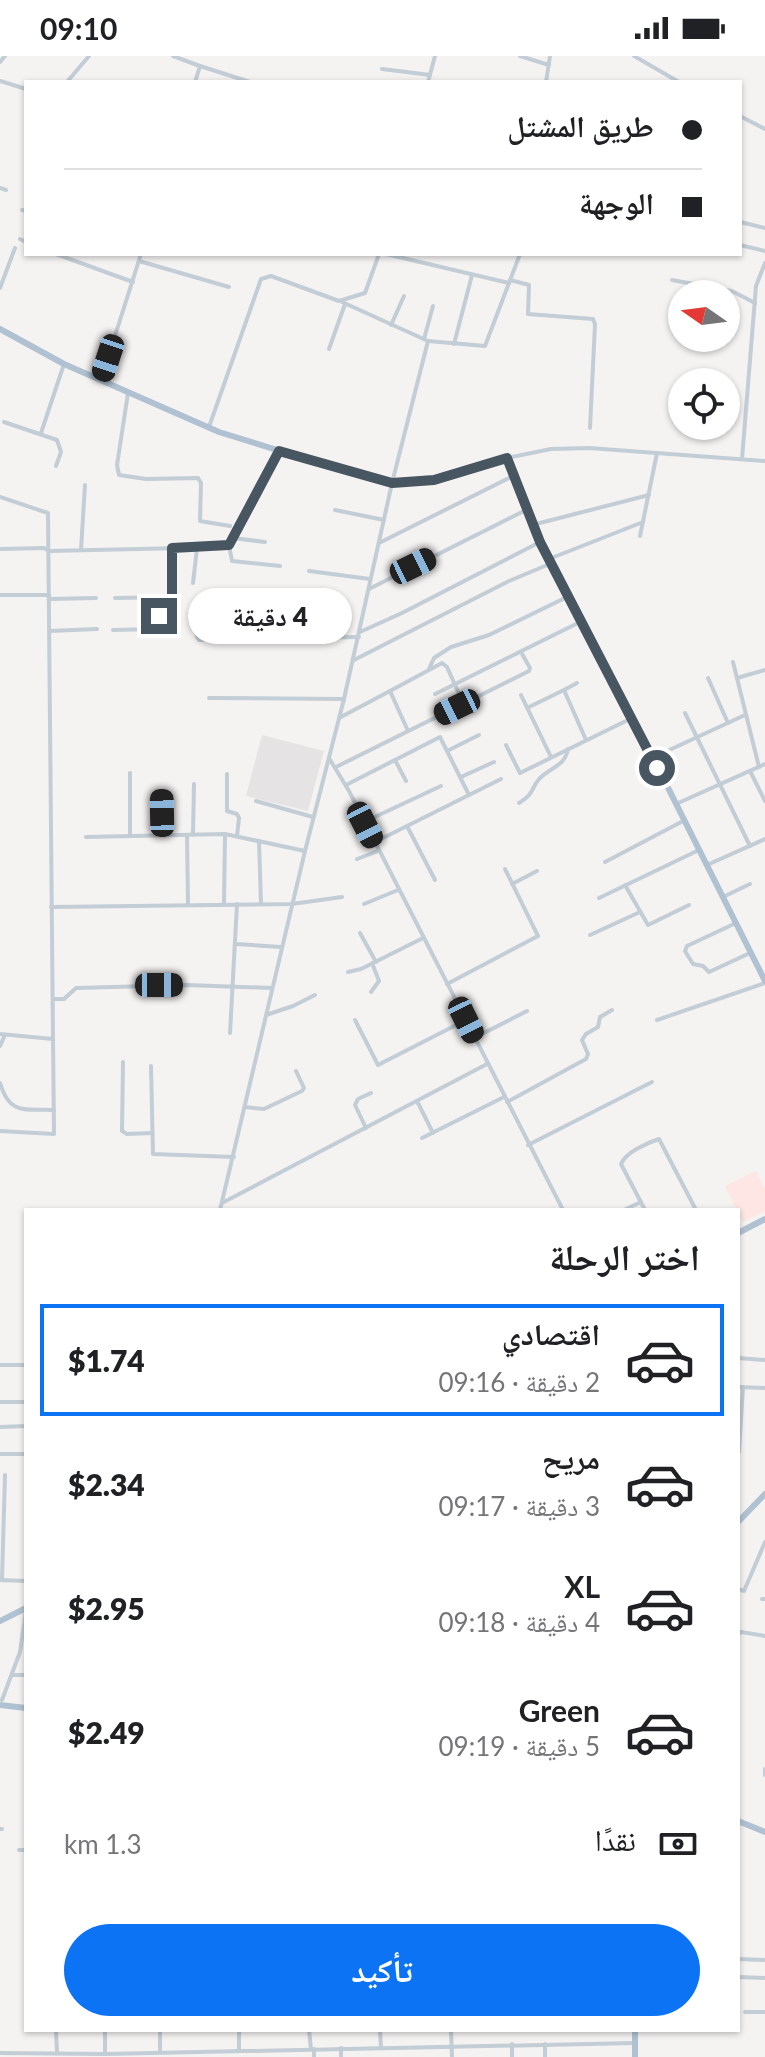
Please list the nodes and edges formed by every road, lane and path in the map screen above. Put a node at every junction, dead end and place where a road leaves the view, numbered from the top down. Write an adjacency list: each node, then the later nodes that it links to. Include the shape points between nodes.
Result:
1 (5, 56): 8 (street)
2 (89, 56): 13 (street)
3 (173, 56): 10 (street)
4 (435, 56): 12 (street)
5 (520, 56): 9 (street)
6 (550, 56): 9 (street)
7 (634, 56): 18 (street)
8 (0, 62)
9 (549, 65): 17 (street)
10 (200, 66): 14 (street); 15 (street)
11 (382, 69): 12 (street)
12 (430, 75): 16 (street)
13 (69, 80)
14 (196, 80)
15 (244, 80)
16 (429, 80)
17 (546, 80)
18 (676, 80)
19 (0, 81): 20 (street)
20 (24, 88)
21 (742, 117): 22 (street)
22 (765, 129)
23 (742, 222): 24 (street)
24 (765, 228)
25 (20, 239): 26 (street)
26 (24, 241)
27 (742, 245): 29 (street)
28 (15, 248): 41 (street)
29 (765, 251)
30 (62, 256): 38 (street)
31 (140, 256): 35 (street)
32 (378, 256): 46 (street, via 365,293)
33 (394, 256): 37 (street)
34 (519, 256): 39 (street)
35 (139, 261): 38 (street); 40 (street)
36 (765, 263): 42 (street)
37 (472, 275): 39 (street); 52 (street)
38 (133, 282): 55 (street)
39 (510, 282): 52 (street, via 487,344); 59 (street, via 529,285 528,314 593,319)
40 (229, 287)
41 (0, 288)
42 (756, 292): 43 (street); 47 (street)
43 (765, 293)
44 (740, 295): 47 (street)
45 (404, 296): 49 (street)
46 (342, 302): 49 (street); 53 (street); 58 (street, via 264,276)
47 (755, 303): 64 (street)
48 (433, 306): 51 (street)
49 (391, 325): 51 (street)
50 (0, 329): 54 (main road)
51 (426, 340): 52 (street); 68 (street)
52 (454, 344)
53 (329, 349)
54 (64, 364): 55 (main road); 60 (street)
55 (101, 380): 56 (main road)
56 (128, 393): 58 (main road); 77 (street, via 119,475 198,478 200,521)
57 (4, 422): 60 (street)
58 (209, 427): 61 (main road)
59 (590, 428)
60 (41, 433): 66 (street, via 59,442)
61 (279, 451): 68 (main road); 79 (street)
62 (657, 453): 63 (street, via 551,449); 64 (street); 70 (street)
63 (507, 458): 67 (main road); 68 (main road, via 434,480)
64 (742, 459): 65 (street)
65 (765, 461)
66 (56, 466)
67 (513, 476): 73 (main road); 82 (street)
68 (392, 483): 74 (street)
69 (85, 485): 87 (street)
70 (649, 495): 75 (street); 76 (street)
71 (0, 497): 88 (street, via 48,512)
72 (335, 510): 74 (street)
73 (526, 510): 76 (main road); 94 (street)
74 (384, 520): 82 (street)
75 (643, 522): 78 (street); 89 (street)
76 (532, 525): 81 (main road)
77 (230, 526)
78 (640, 536)
79 (233, 538): 80 (street); 83 (street)
80 (265, 542)
81 (540, 542): 89 (main road); 108 (street)
82 (379, 543): 92 (street)
83 (229, 545): 85 (street); 90 (street, via 232,561)
84 (172, 548): 85 (street); 87 (street); 98 (street)
85 (197, 548): 93 (street)
86 (0, 549): 88 (street)
87 (81, 550): 88 (street)
88 (49, 551): 97 (street)
89 (550, 561): 96 (main road); 112 (street)
90 (280, 566)
91 (309, 571): 92 (street)
92 (371, 579): 94 (street)
93 (193, 583)
94 (369, 589): 108 (street)
95 (0, 595): 97 (street)
96 (569, 596): 104 (main road); 114 (street, via 489,635 451,647 434,658)
97 (49, 597): 99 (street); 107 (street)
98 (172, 597): 100 (street); 106 (street, via 172,612 159,615 155,629)
99 (96, 598)
100 (115, 598)
101 (202, 598): 110 (street, via 198,640)
102 (236, 599): 110 (street)
103 (277, 599): 109 (street)
104 (582, 621): 111 (street); 131 (main road)
105 (97, 629): 107 (street)
106 (113, 630)
107 (49, 631): 201 (street)
108 (359, 634): 109 (street); 112 (street)
109 (275, 639): 110 (street)
110 (233, 640)
111 (521, 652): 119 (street); 126 (street, via 529,671)
112 (354, 660): 125 (street)
113 (733, 662): 117 (street)
114 (429, 669): 119 (street, via 445,664); 121 (street)
115 (765, 670): 117 (street)
116 (708, 678): 132 (street)
117 (737, 678): 129 (street)
118 (577, 683): 120 (street)
119 (456, 684): 122 (street); 126 (street)
120 (564, 690): 127 (street); 136 (street)
121 (390, 691): 130 (street); 133 (street)
122 (435, 694)
123 (521, 695): 127 (street)
124 (209, 698): 125 (street)
125 (344, 699): 130 (street)
126 (464, 704): 133 (street)
127 (527, 708): 140 (street)
128 (685, 713): 135 (street)
129 (746, 715): 132 (street); 145 (street)
130 (339, 718): 141 (street)
131 (632, 718): 136 (street); 142 (main road)
132 (728, 723): 135 (street)
133 (408, 731): 146 (street)
134 (479, 735): 139 (street)
135 (698, 737): 142 (street); 154 (street)
136 (586, 740): 138 (street)
137 (506, 745): 140 (street, via 520,773)
138 (568, 749): 140 (street); 161 (street, via 561,765)
139 (449, 750): 143 (street, via 437,737); 150 (street)
140 (551, 757)
141 (329, 758): 146 (street); 163 (street)
142 (652, 758): 162 (main road)
143 (395, 760): 152 (street); 155 (street)
144 (494, 762): 150 (street)
145 (762, 765): 147 (street)
146 (336, 767): 155 (street)
147 (750, 771): 154 (street); 160 (street)
148 (130, 773): 171 (street)
149 (227, 774): 172 (street, via 227,811 239,818)
150 (461, 777): 158 (street)
151 (501, 779): 158 (street)
152 (406, 781)
153 (194, 784): 168 (street)
154 (720, 784): 162 (street); 177 (street)
155 (346, 785): 165 (street)
156 (441, 786): 165 (street)
157 (162, 791): 170 (street)
158 (469, 795): 166 (street)
159 (256, 801): 163 (street)
160 (765, 801)
161 (519, 803)
162 (676, 805): 164 (main road)
163 (313, 817): 179 (street)
164 (685, 820): 178 (main road); 182 (street)
165 (364, 822): 176 (street)
166 (407, 826): 176 (street); 186 (street)
167 (187, 834): 168 (street); 170 (street); 194 (street)
168 (193, 834): 169 (street)
169 (225, 834): 172 (street); 195 (street)
170 (163, 835): 171 (street)
171 (130, 836): 173 (street)
172 (237, 836): 175 (street)
173 (86, 837)
174 (765, 839): 177 (street)
175 (259, 841): 179 (street); 197 (street)
176 (374, 842): 180 (street)
177 (750, 846): 183 (street)
178 (699, 850): 183 (main road); 189 (street)
179 (305, 851): 198 (street)
180 (378, 851): 181 (street); 190 (street)
181 (357, 859)
182 (605, 862)
183 (707, 865): 192 (main road)
184 (505, 869): 187 (street)
185 (537, 871): 187 (street)
186 (435, 880)
187 (512, 884): 213 (street, via 538,932 536,939)
188 (750, 884): 192 (street)
189 (625, 885): 193 (street); 202 (street)
190 (398, 890): 199 (street); 206 (street)
191 (342, 897): 198 (street)
192 (723, 897): 203 (main road)
193 (599, 898)
194 (188, 904): 195 (street); 201 (street)
195 (224, 904): 196 (street)
196 (237, 904): 197 (street); 207 (street)
197 (261, 904): 198 (street)
198 (292, 904): 208 (street)
199 (364, 904)
200 (689, 905): 202 (street, via 651,925)
201 (51, 907): 218 (street)
202 (640, 912): 205 (street)
203 (736, 923): 209 (main road); 209 (street, via 685,951 693,964 709,972)
204 (360, 933): 210 (street)
205 (590, 935)
206 (423, 938): 210 (street); 213 (street)
207 (236, 944): 208 (street); 214 (street)
208 (282, 947): 215 (street)
209 (750, 953): 212 (main road)
210 (374, 962): 211 (street); 216 (street, via 379,981)
211 (348, 972)
212 (765, 982): 224 (street)
213 (447, 984): 223 (street)
214 (234, 987): 215 (street); 218 (street, via 76,988 64,999); 225 (street)
215 (272, 988): 221 (street)
216 (371, 992)
217 (315, 995): 221 (street)
218 (53, 999): 228 (street)
219 (612, 1010): 237 (street, via 582,1040 586,1059)
220 (527, 1011): 227 (street)
221 (266, 1015): 239 (street)
222 (355, 1020): 223 (street, via 378,1065)
223 (466, 1020): 227 (street)
224 (657, 1020)
225 (230, 1033)
226 (2, 1034): 228 (street); 229 (street)
227 (474, 1038): 231 (street)
228 (53, 1039): 240 (street)
229 (0, 1046)
230 (123, 1062): 243 (street, via 122,1131)
231 (487, 1064): 237 (street); 238 (street)
232 (151, 1066): 243 (street)
233 (296, 1071): 239 (street, via 302,1091 264,1109)
234 (652, 1082): 246 (street)
235 (0, 1083): 240 (street, via 8,1101 22,1110)
236 (371, 1093): 241 (street, via 355,1105)
237 (506, 1099): 244 (street); 246 (street)
238 (418, 1102): 241 (street); 244 (street)
239 (245, 1107): 247 (street)
240 (54, 1110): 242 (street, via 54,1134)
241 (366, 1128): 249 (street)
242 (0, 1131)
243 (152, 1133): 247 (street, via 155,1155)
244 (433, 1133): 245 (street)
245 (422, 1138)
246 (528, 1145): 251 (street)
247 (234, 1157): 249 (street)
248 (641, 1202): 252 (street); 253 (street); 254 (street, via 621,1164 659,1139)
249 (222, 1203): 250 (street)
250 (221, 1208)
251 (560, 1208)
252 (628, 1208)
253 (644, 1208)
254 (695, 1208)
255 (765, 1219): 256 (main road)
256 (740, 1232)
257 (740, 1358): 258 (street)
258 (765, 1360)
259 (0, 1365): 260 (street)
260 (24, 1365)
261 (741, 1387): 262 (street); 265 (street)
262 (765, 1388)
263 (0, 1402): 264 (street)
264 (24, 1402)
265 (740, 1420)
266 (24, 1426): 267 (street)
267 (0, 1427)
268 (0, 1454): 269 (street)
269 (24, 1454)
270 (5, 1475): 274 (street)
271 (765, 1494): 272 (main road)
272 (740, 1520)
273 (765, 1542): 276 (street, via 744,1591)
274 (1, 1580): 275 (street)
275 (24, 1581)
276 (740, 1590)
277 (24, 1610): 278 (main road)
278 (0, 1621)
279 (24, 1626): 282 (street)
280 (740, 1633): 281 (street)
281 (765, 1636)
282 (12, 1675): 283 (street); 284 (street)
283 (24, 1675)
284 (1, 1703): 285 (main road)
285 (24, 1708)
286 (740, 1822): 287 (main road)
287 (765, 1832)
288 (19, 1850): 289 (street)
289 (24, 1850)
290 (740, 1959): 291 (street)
291 (765, 1960)
292 (740, 1977): 293 (street)
293 (765, 1978)
294 (745, 2012): 295 (street)
295 (765, 2012)
296 (56, 2032): 313 (street)
297 (105, 2032): 317 (street)
298 (160, 2032): 314 (street)
299 (239, 2032): 312 (street)
300 (309, 2032): 311 (street)
301 (380, 2032): 309 (street)
302 (451, 2032): 307 (street)
303 (635, 2032): 304 (main road)
304 (635, 2043): 306 (street); 327 (main road)
305 (512, 2044): 306 (street); 307 (street); 325 (street)
306 (545, 2044): 326 (street)
307 (451, 2046): 309 (street); 324 (street)
308 (341, 2048): 309 (street); 311 (street); 323 (street)
309 (381, 2048)
310 (270, 2049): 311 (street); 312 (street); 321 (street)
311 (312, 2049): 322 (street)
312 (239, 2050): 318 (street)
313 (57, 2052): 316 (street); 319 (street)
314 (160, 2052): 318 (street); 320 (street)
315 (0, 2053): 316 (street)
316 (42, 2054)
317 (105, 2054): 319 (street); 320 (street)
318 (225, 2054)
319 (95, 2055)
320 (149, 2055)
321 (270, 2057)
322 (314, 2057)
323 (341, 2057)
324 (452, 2057)
325 (512, 2057)
326 (545, 2057)
327 (635, 2057)

